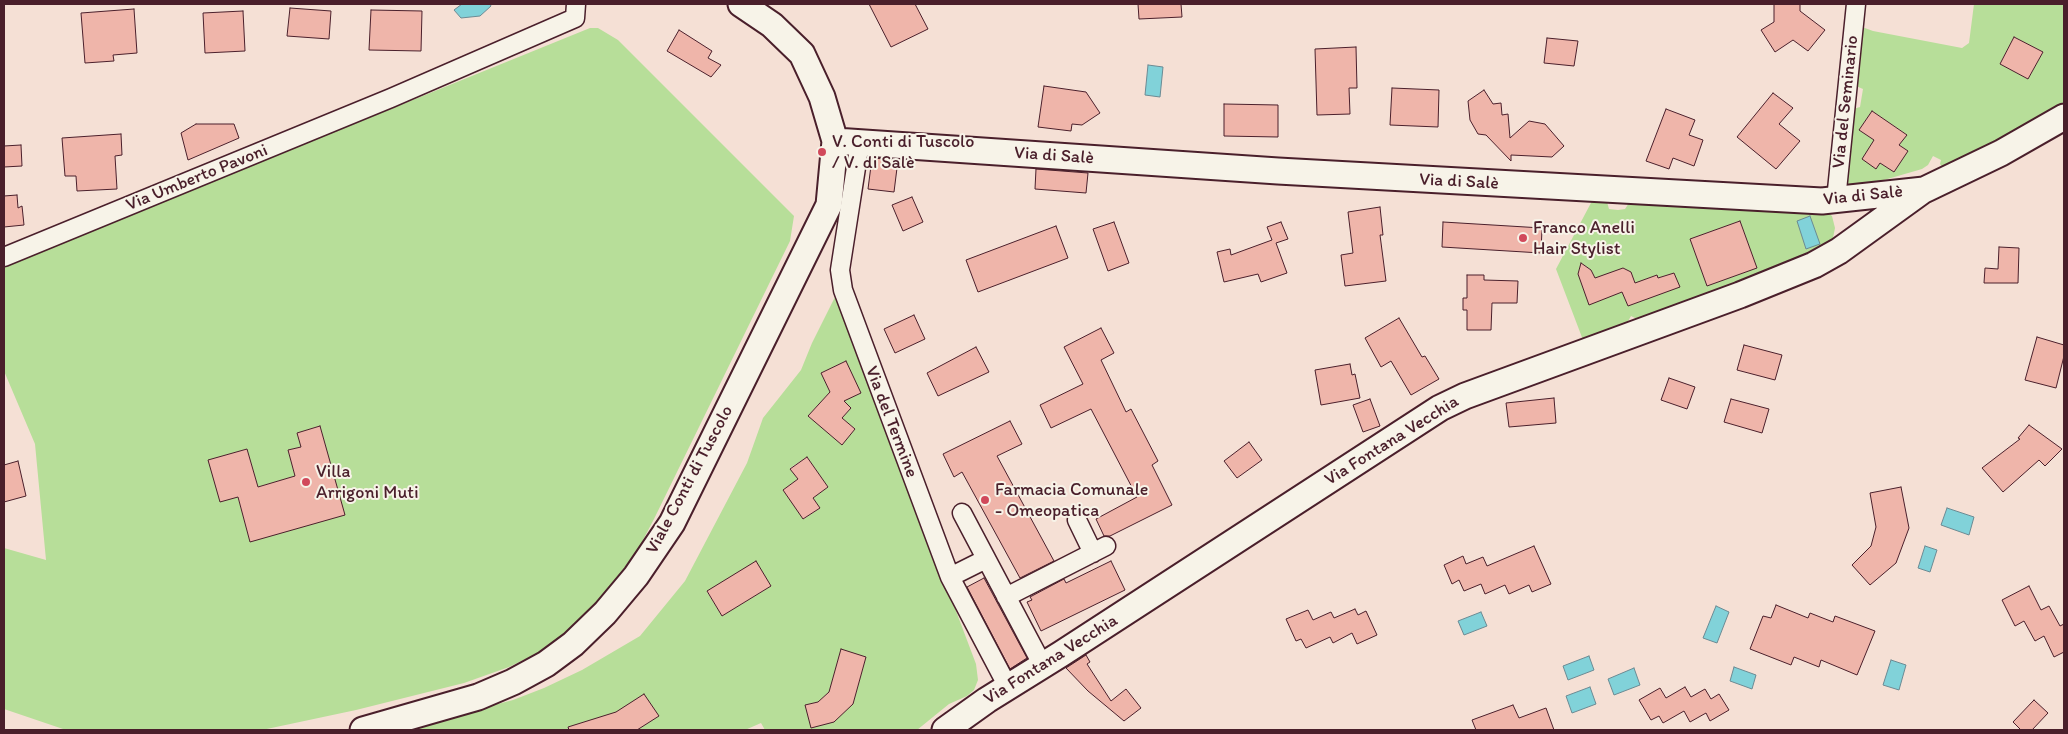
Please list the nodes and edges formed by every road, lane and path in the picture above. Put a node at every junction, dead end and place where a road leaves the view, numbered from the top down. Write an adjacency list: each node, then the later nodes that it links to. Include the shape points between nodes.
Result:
1 (576, 4): 10 (street, Via Umberto Pavoni, via 575,18 391,98)
2 (741, 4): 6 (main road, via 772,25 802,54)
3 (765, 4): 6 (main road, via 782,14 808,38 834,83)
4 (1856, 4): 8 (street, Via del Seminario)
5 (2064, 117): 7 (main road, Via di Salè, via 2006,151)
6 (846, 141): 8 (main road, Via di Salè, via 1278,171); 14 (street, Via del Termine, via 840,270 843,290); 18 (main road, Viale Conti di Tuscolo, via 839,181 828,206 672,523 613,604 565,650 513,682 463,702)
7 (1924, 190): 8 (main road, Via di Salè); 9 (main road, Via Fontana Vecchia)
8 (1832, 201): 9 (main road, via 1847,223)
9 (1839, 251): 16 (main road, Via Fontana Vecchia, via 1759,288 1440,408)
10 (4, 257)
11 (962, 513): 13 (street)
12 (1077, 520): 15 (street, via 1100,550)
13 (986, 559): 14 (street); 15 (street)
14 (950, 577): 17 (street, Via del Termine)
15 (1006, 597): 16 (street)
16 (1043, 666): 17 (main road, Via Fontana Vecchia)
17 (1008, 687): 19 (main road, Via Fontana Vecchia)
18 (363, 730)
19 (945, 730)

